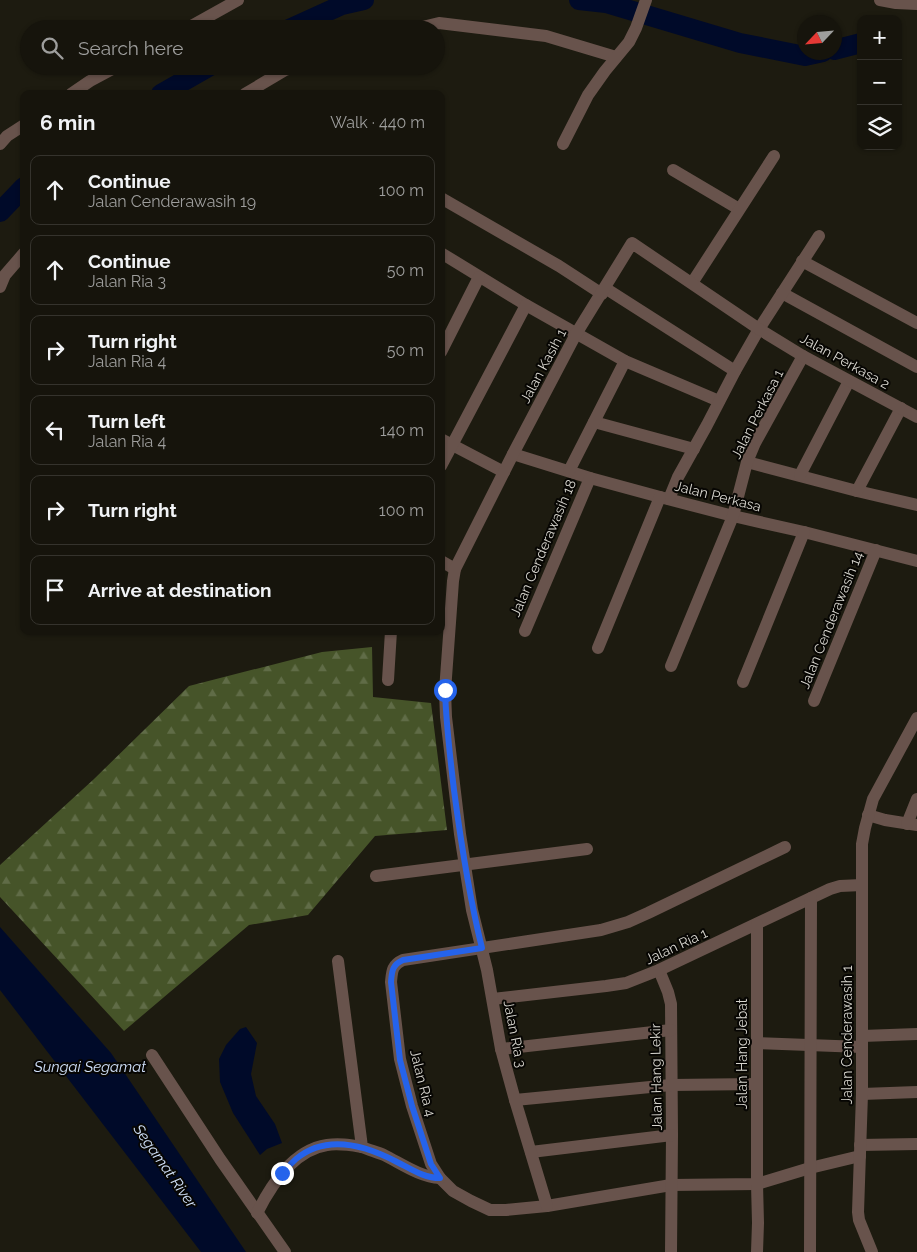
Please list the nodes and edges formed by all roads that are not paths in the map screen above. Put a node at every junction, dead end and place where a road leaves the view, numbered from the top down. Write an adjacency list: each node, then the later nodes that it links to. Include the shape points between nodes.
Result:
1 (238, 0): 5 (street)
2 (646, 0): 7 (street, via 629,42)
3 (880, 0): 4 (street)
4 (917, 4)
5 (202, 20)
6 (445, 24): 7 (street, via 546,36)
7 (616, 57): 14 (street, via 588,95)
8 (101, 75): 10 (street)
9 (277, 75): 11 (street)
10 (78, 90)
11 (252, 90)
12 (20, 128): 13 (street)
13 (0, 144)
14 (564, 144)
15 (774, 156): 18 (street)
16 (673, 170): 18 (street)
17 (445, 200): 27 (street)
18 (738, 209): 25 (street)
19 (819, 236): 23 (street)
20 (632, 243): 25 (street, Jalan Perkasa 2); 27 (street, Jalan Kasih 1)
21 (445, 256): 24 (street)
22 (20, 257): 26 (street, via 5,275)
23 (802, 261): 28 (street); 30 (street)
24 (479, 277): 29 (street); 33 (street)
25 (692, 283): 31 (street, Jalan Perkasa 2)
26 (0, 288)
27 (603, 291): 32 (street, Jalan Kasih 1); 37 (street)
28 (782, 293): 31 (street); 36 (street)
29 (526, 305): 32 (street); 43 (street)
30 (917, 323)
31 (759, 329): 34 (street, Jalan Perkasa 2); 37 (street)
32 (576, 334): 35 (street); 45 (street, Jalan Kasih 1)
33 (445, 344)
34 (803, 356): 38 (street, Jalan Perkasa 2); 46 (street, Jalan Perkasa 1)
35 (625, 361): 39 (street); 42 (street)
36 (917, 367)
37 (735, 371): 39 (street)
38 (849, 381): 40 (street, Jalan Perkasa 2); 49 (street)
39 (719, 401): 44 (street)
40 (900, 408): 41 (street, Jalan Perkasa 2); 51 (street)
41 (916, 413)
42 (594, 422): 44 (street); 47 (street)
43 (447, 442): 48 (street)
44 (694, 449): 52 (street)
45 (513, 454): 47 (street, Jalan Perkasa); 48 (street, Jalan Kasih 1)
46 (748, 462): 49 (street); 54 (street, Jalan Perkasa 1)
47 (569, 471): 50 (street, Jalan Perkasa)
48 (504, 472): 59 (street, Jalan Kasih 1)
49 (800, 475): 51 (street)
50 (590, 478): 52 (street, Jalan Perkasa); 60 (street, Jalan Cenderawasih 18)
51 (857, 491): 53 (street)
52 (664, 498): 54 (street, Jalan Perkasa); 62 (street)
53 (916, 502)
54 (733, 516): 55 (street, Jalan Perkasa); 63 (street, Jalan Perkasa 1)
55 (804, 532): 56 (street, Jalan Perkasa); 65 (street)
56 (876, 550): 57 (street, Jalan Perkasa); 66 (street, Jalan Cenderawasih 14)
57 (917, 561)
58 (445, 563): 59 (street)
59 (455, 569): 73 (street, Jalan Ria 3, via 446,717)
60 (525, 631)
61 (391, 635): 64 (street)
62 (598, 648)
63 (671, 666)
64 (388, 680)
65 (743, 682)
66 (814, 701)
67 (917, 718): 69 (street, Jalan Cenderawasih 1, via 873,799)
68 (917, 800): 70 (street, via 912,809)
69 (868, 815): 70 (street); 75 (street, Jalan Cenderawasih 1, via 862,844)
70 (912, 824)
71 (785, 847): 78 (street, via 621,924 601,930)
72 (587, 850): 73 (street)
73 (464, 865): 74 (street); 78 (street, Jalan Ria 3)
74 (376, 876)
75 (862, 885): 76 (street, Jalan Ria 1, via 840,886); 84 (street, Jalan Cenderawasih 1)
76 (811, 898): 77 (street, Jalan Ria 1); 86 (street)
77 (757, 924): 80 (street, Jalan Ria 1); 85 (street, Jalan Hang Jebat)
78 (482, 948): 81 (street, Jalan Ria 3); 100 (street, Jalan Ria 4, via 403,960 393,969 391,982 400,1060 431,1164)
79 (338, 961): 96 (street)
80 (659, 970): 81 (street, Jalan Ria 1, via 626,983); 82 (street, Jalan Hang Lekir, via 671,1004)
81 (493, 999): 87 (street, Jalan Ria 3)
82 (671, 1030): 87 (street); 90 (street, Jalan Hang Lekir)
83 (917, 1034): 84 (street)
84 (862, 1041): 86 (street); 92 (street, Jalan Cenderawasih 1)
85 (757, 1043): 86 (street); 89 (street, Jalan Hang Jebat)
86 (811, 1044): 99 (street)
87 (501, 1049): 93 (street, Jalan Ria 3)
88 (152, 1055): 104 (street)
89 (757, 1084): 90 (street); 101 (street, Jalan Hang Jebat)
90 (671, 1085): 93 (street); 94 (street, Jalan Hang Lekir)
91 (917, 1092): 92 (street)
92 (862, 1094): 97 (street, Jalan Cenderawasih 1)
93 (515, 1100): 98 (street, Jalan Ria 3)
94 (672, 1135): 98 (street); 102 (street, Jalan Hang Lekir)
95 (917, 1144): 97 (street, Jalan Ria 4)
96 (362, 1147): 100 (street, via 420,1174); 104 (street, via 325,1145 297,1158 268,1192)
97 (860, 1150): 99 (street, Jalan Ria 4); 109 (street, Jalan Cenderawasih 1, via 858,1212)
98 (531, 1152): 103 (street, Jalan Ria 3)
99 (810, 1168): 101 (street, Jalan Ria 4); 108 (street)
100 (440, 1178): 103 (street, Jalan Ria 4, via 453,1191 490,1210)
101 (757, 1184): 102 (street, Jalan Ria 4); 107 (street, Jalan Hang Jebat)
102 (671, 1185): 103 (street, Jalan Ria 4); 106 (street, Jalan Hang Lekir)
103 (547, 1206)
104 (257, 1213): 105 (street)
105 (285, 1252)
106 (671, 1252)
107 (757, 1252)
108 (810, 1252)
109 (872, 1252)

